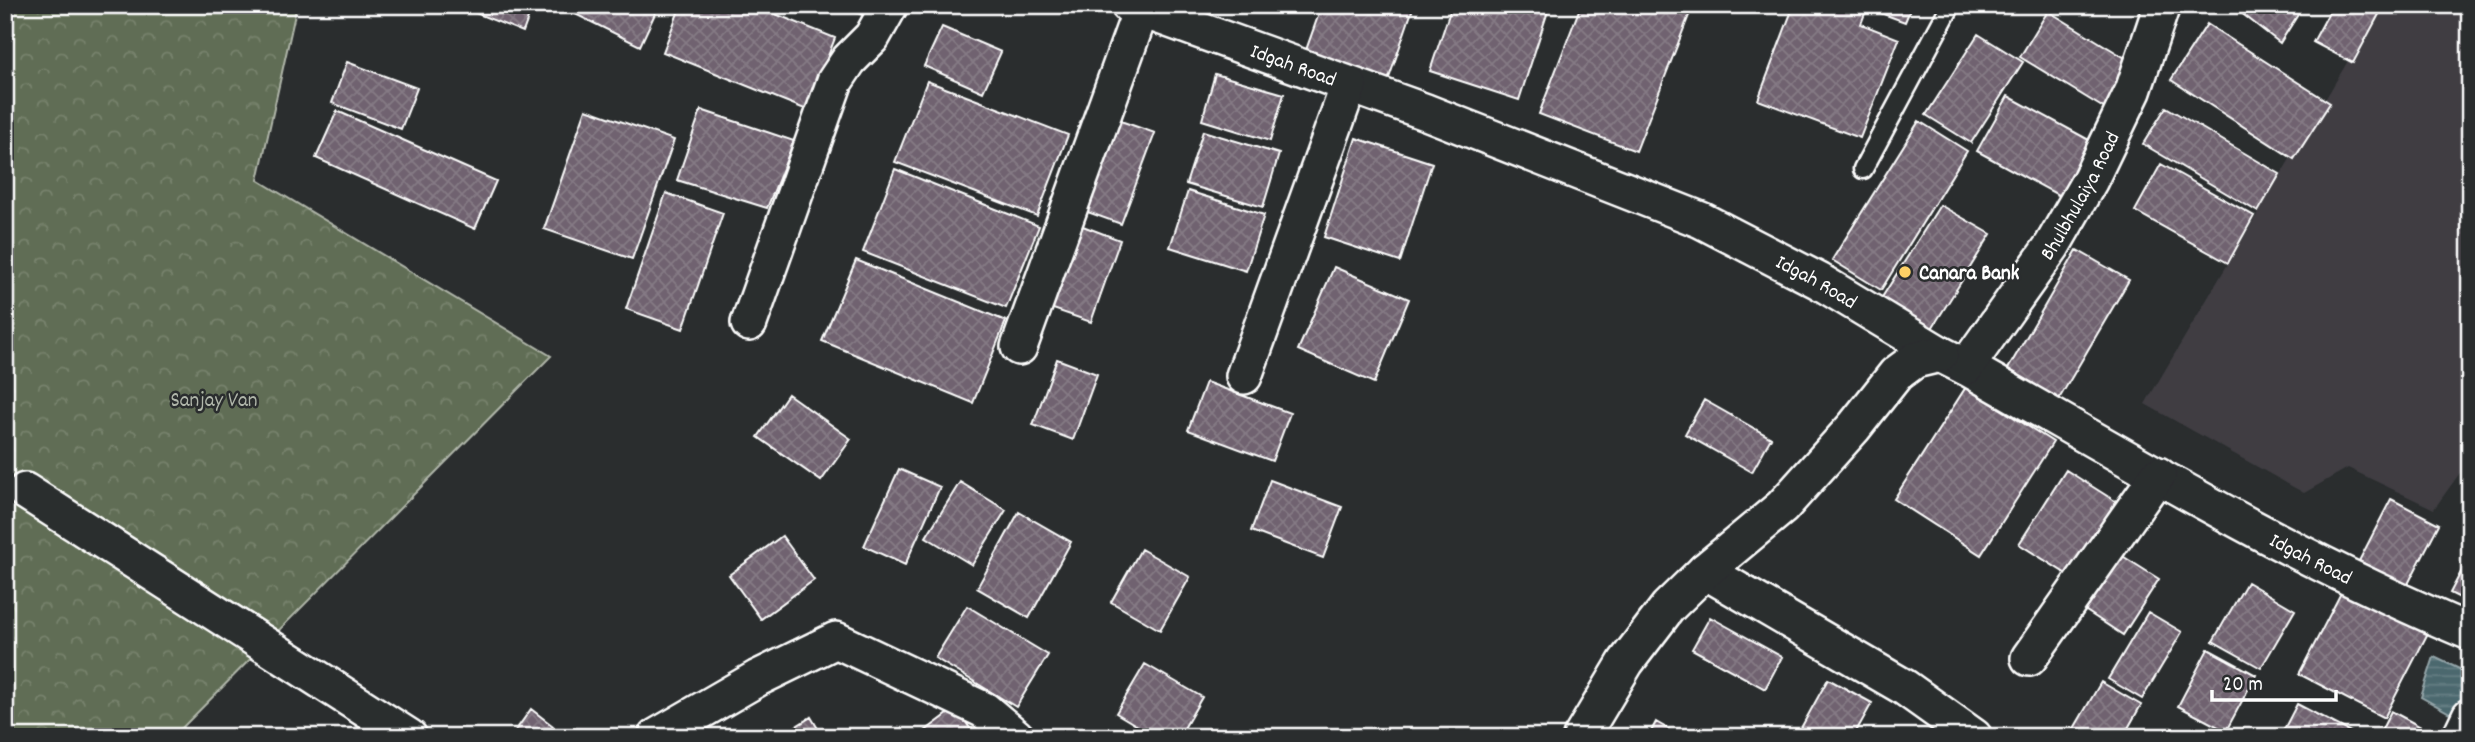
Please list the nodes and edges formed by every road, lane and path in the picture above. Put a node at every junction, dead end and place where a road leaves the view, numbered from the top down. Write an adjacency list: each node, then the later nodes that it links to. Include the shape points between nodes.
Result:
1 (890, 5): 7 (street, via 872,37 835,80)
2 (1951, 5): 6 (lane)
3 (2162, 5): 9 (street, Bhulbhulaiya Road, via 2133,91 2052,246)
4 (1135, 8): 5 (street, Idgah Road); 8 (street)
5 (1349, 85): 9 (street, Idgah Road, via 1701,220 1819,281); 10 (street)
6 (1863, 169)
7 (748, 323)
8 (1018, 347)
9 (1953, 360): 11 (street, Idgah Road); 13 (street, via 1915,360 1896,374 1782,507)
10 (1244, 376)
11 (2158, 475): 14 (street, Idgah Road, via 2301,554); 15 (street)
12 (25, 491): 17 (street)
13 (1705, 571): 20 (street, via 1668,607 1635,651); 21 (street, via 1904,687)
14 (2470, 632)
15 (2029, 658)
16 (2470, 716): 22 (street)
17 (409, 737)
18 (656, 737): 19 (street, via 758,678 836,640 984,710)
19 (1016, 737)
20 (1581, 737)
21 (1974, 737)
22 (2460, 737)

